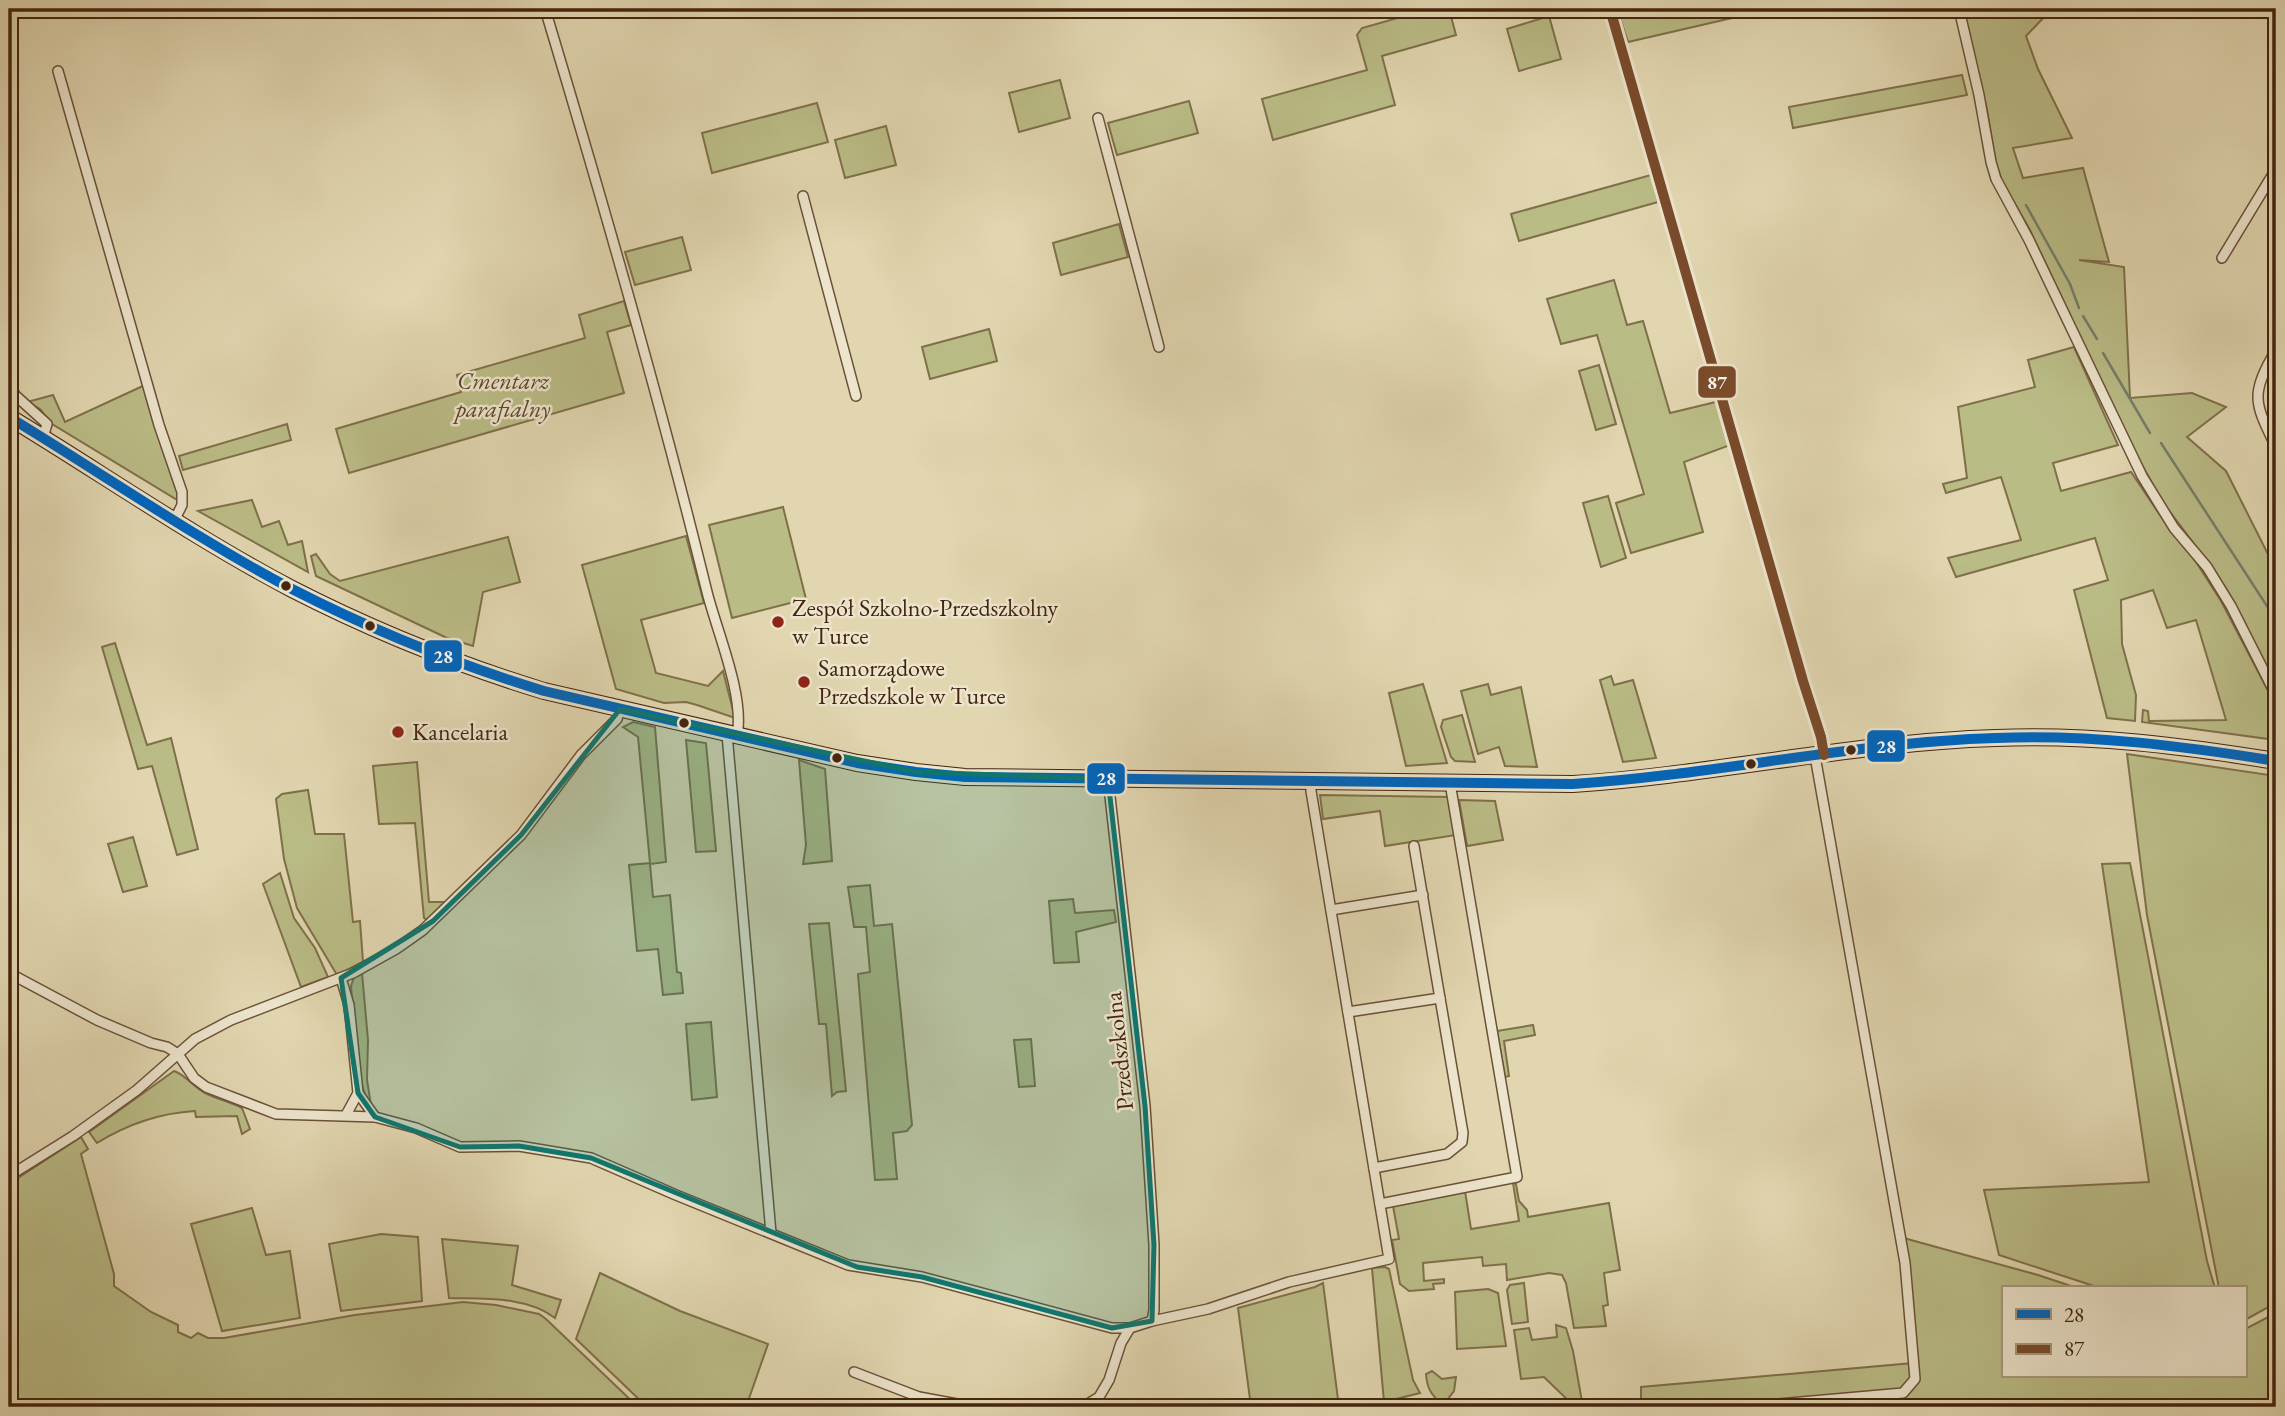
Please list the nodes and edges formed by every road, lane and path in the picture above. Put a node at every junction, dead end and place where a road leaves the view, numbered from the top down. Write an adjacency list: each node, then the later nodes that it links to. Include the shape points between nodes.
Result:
1 (545, 9): 19 (street, via 680,482 738,705 740,723)
2 (1610, 9): 20 (street, via 1821,737)
3 (1959, 9): 17 (street, via 1996,179 2142,476 2174,528 2207,566)
4 (58, 71): 16 (street, via 182,492)
5 (1098, 118): 9 (street)
6 (2276, 169): 8 (street)
7 (803, 197): 12 (street)
8 (2222, 258)
9 (1159, 347)
10 (2276, 350): 15 (street, via 2257,396)
11 (9, 382): 14 (street, via 15,395 47,424)
12 (856, 396)
13 (9, 417): 14 (main road)
14 (43, 438): 16 (main road)
15 (2276, 447)
16 (175, 519): 18 (main road, via 293,589 366,623 503,678)
17 (2276, 695)
18 (620, 709): 19 (main road); 29 (street, via 617,719 581,755 531,824 488,869 423,930)
19 (732, 735): 22 (main road, via 916,772); 39 (street)
20 (1819, 756): 21 (main road, via 1967,739 2063,737 2138,741); 24 (main road, via 1621,781); 45 (street, via 1905,1263 1915,1379 1903,1393)
21 (2276, 761)
22 (1108, 779): 23 (main road); 40 (street, Przedszkolna, via 1144,1106 1154,1245)
23 (1311, 781): 24 (main road); 27 (street)
24 (1450, 783): 38 (street, via 1517,1177)
25 (1415, 846): 26 (street)
26 (1423, 895): 27 (street); 30 (street)
27 (1331, 909): 31 (street)
28 (9, 972): 32 (street, via 97,1020)
29 (341, 978): 32 (street, via 228,1022); 33 (street, via 349,1004)
30 (1440, 998): 31 (street); 36 (street, via 1462,1142 1447,1154)
31 (1348, 1012): 36 (street)
32 (178, 1054): 34 (street, via 184,1067 206,1087 276,1114); 37 (street, via 82,1130)
33 (358, 1093): 34 (street); 35 (street)
34 (346, 1115): 35 (street)
35 (376, 1117): 39 (street, via 460,1147 519,1146 591,1158)
36 (1374, 1168): 38 (street)
37 (9, 1175)
38 (1380, 1203): 40 (street, via 1389,1259 1289,1282 1208,1310)
39 (771, 1233): 41 (street, via 857,1267 922,1277 1086,1322)
40 (1152, 1321): 41 (street)
41 (1130, 1328): 44 (street, via 1099,1397 1086,1405)
42 (854, 1372): 43 (street, via 919,1397)
43 (973, 1407)
44 (1047, 1407)
45 (1744, 1407)

